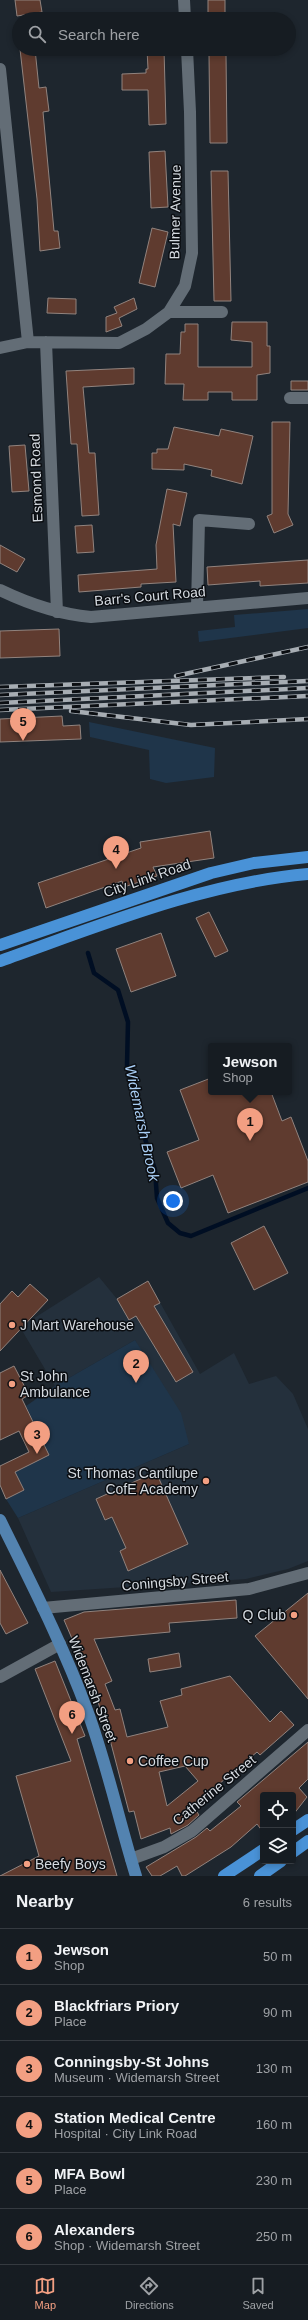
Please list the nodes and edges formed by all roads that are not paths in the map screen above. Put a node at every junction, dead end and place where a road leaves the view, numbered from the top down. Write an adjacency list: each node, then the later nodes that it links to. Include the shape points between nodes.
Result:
1 (184, 0): 2 (street)
2 (185, 12)
3 (186, 56): 5 (street, Bulmer Avenue, via 192,253 185,286)
4 (0, 69): 7 (street)
5 (169, 312): 6 (street); 8 (street, Bulmer Avenue, via 146,330 119,342)
6 (222, 312)
7 (28, 342): 8 (street, Bulmer Avenue); 9 (street, Bulmer Avenue)
8 (46, 342): 16 (street, Esmond Road)
9 (0, 348)
10 (290, 398): 11 (street)
11 (308, 398)
12 (249, 524): 15 (street, via 199,520)
13 (0, 590): 16 (street, Barr's Court Road)
14 (308, 598): 15 (street, Barr's Court Road)
15 (197, 607): 16 (street, Barr's Court Road, via 91,617)
16 (57, 612)
17 (308, 857): 19 (highway, City Link Road, via 254,863 210,873)
18 (308, 874): 20 (highway, via 263,880 187,898)
19 (0, 945)
20 (0, 961)
21 (0, 1520): 23 (main road, Widemarsh Street)
22 (308, 1573): 23 (street, Coningsby Street, via 248,1589)
23 (43, 1608): 24 (main road, Widemarsh Street)
24 (60, 1644): 25 (street); 32 (main road, Widemarsh Street, via 95,1732)
25 (0, 1677)
26 (308, 1730): 32 (street, Catherine Street, via 192,1831 164,1847)
27 (308, 1820): 28 (highway)
28 (296, 1828)
29 (308, 1841): 30 (highway)
30 (296, 1850)
31 (260, 1852): 35 (highway)
32 (131, 1859): 34 (main road, Widemarsh Street)
33 (277, 1864): 36 (highway)
34 (136, 1876)
35 (224, 1876)
36 (260, 1876)

